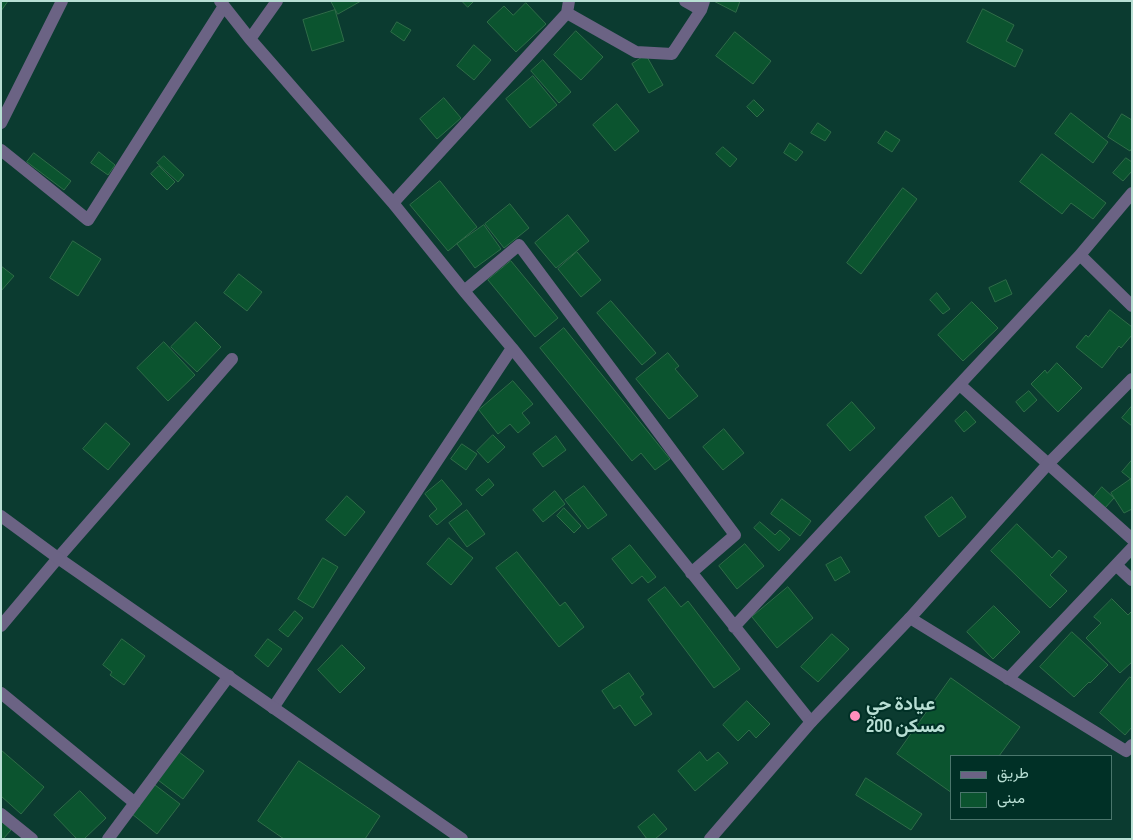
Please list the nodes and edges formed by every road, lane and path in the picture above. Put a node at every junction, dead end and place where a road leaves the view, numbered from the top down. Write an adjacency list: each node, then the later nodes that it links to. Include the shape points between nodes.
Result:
1 (62, 1): 8 (street)
2 (277, 1): 7 (street)
3 (685, 1): 5 (street)
4 (222, 3): 7 (street); 9 (street, via 88,220)
5 (702, 6): 6 (street, via 672,54 636,52)
6 (568, 7): 11 (street)
7 (250, 40): 11 (street)
8 (1, 124)
9 (1, 150)
10 (1132, 193): 12 (street)
11 (393, 203): 13 (street)
12 (1080, 255): 14 (street); 18 (street)
13 (464, 291): 15 (street); 25 (street, via 519,245 736,535)
14 (1132, 306)
15 (512, 348): 25 (street); 33 (street)
16 (232, 359): 23 (street)
17 (1132, 379): 19 (street)
18 (960, 385): 19 (street); 29 (street)
19 (1048, 464): 21 (street); 27 (street)
20 (1, 516): 23 (street)
21 (1132, 539)
22 (1132, 548): 24 (street)
23 (58, 558): 28 (street); 30 (street)
24 (1116, 565): 26 (street); 31 (street)
25 (691, 573): 29 (street)
26 (1132, 580)
27 (910, 618): 31 (street); 34 (street)
28 (1, 626)
29 (734, 627): 34 (street)
30 (229, 676): 33 (street); 36 (street)
31 (1008, 679): 35 (street, via 1126,751)
32 (1, 693): 36 (street)
33 (273, 708): 40 (street)
34 (810, 722): 41 (street)
35 (1132, 745)
36 (135, 803): 39 (street)
37 (1, 814): 38 (street)
38 (32, 839)
39 (108, 839)
40 (462, 839)
41 (710, 839)

